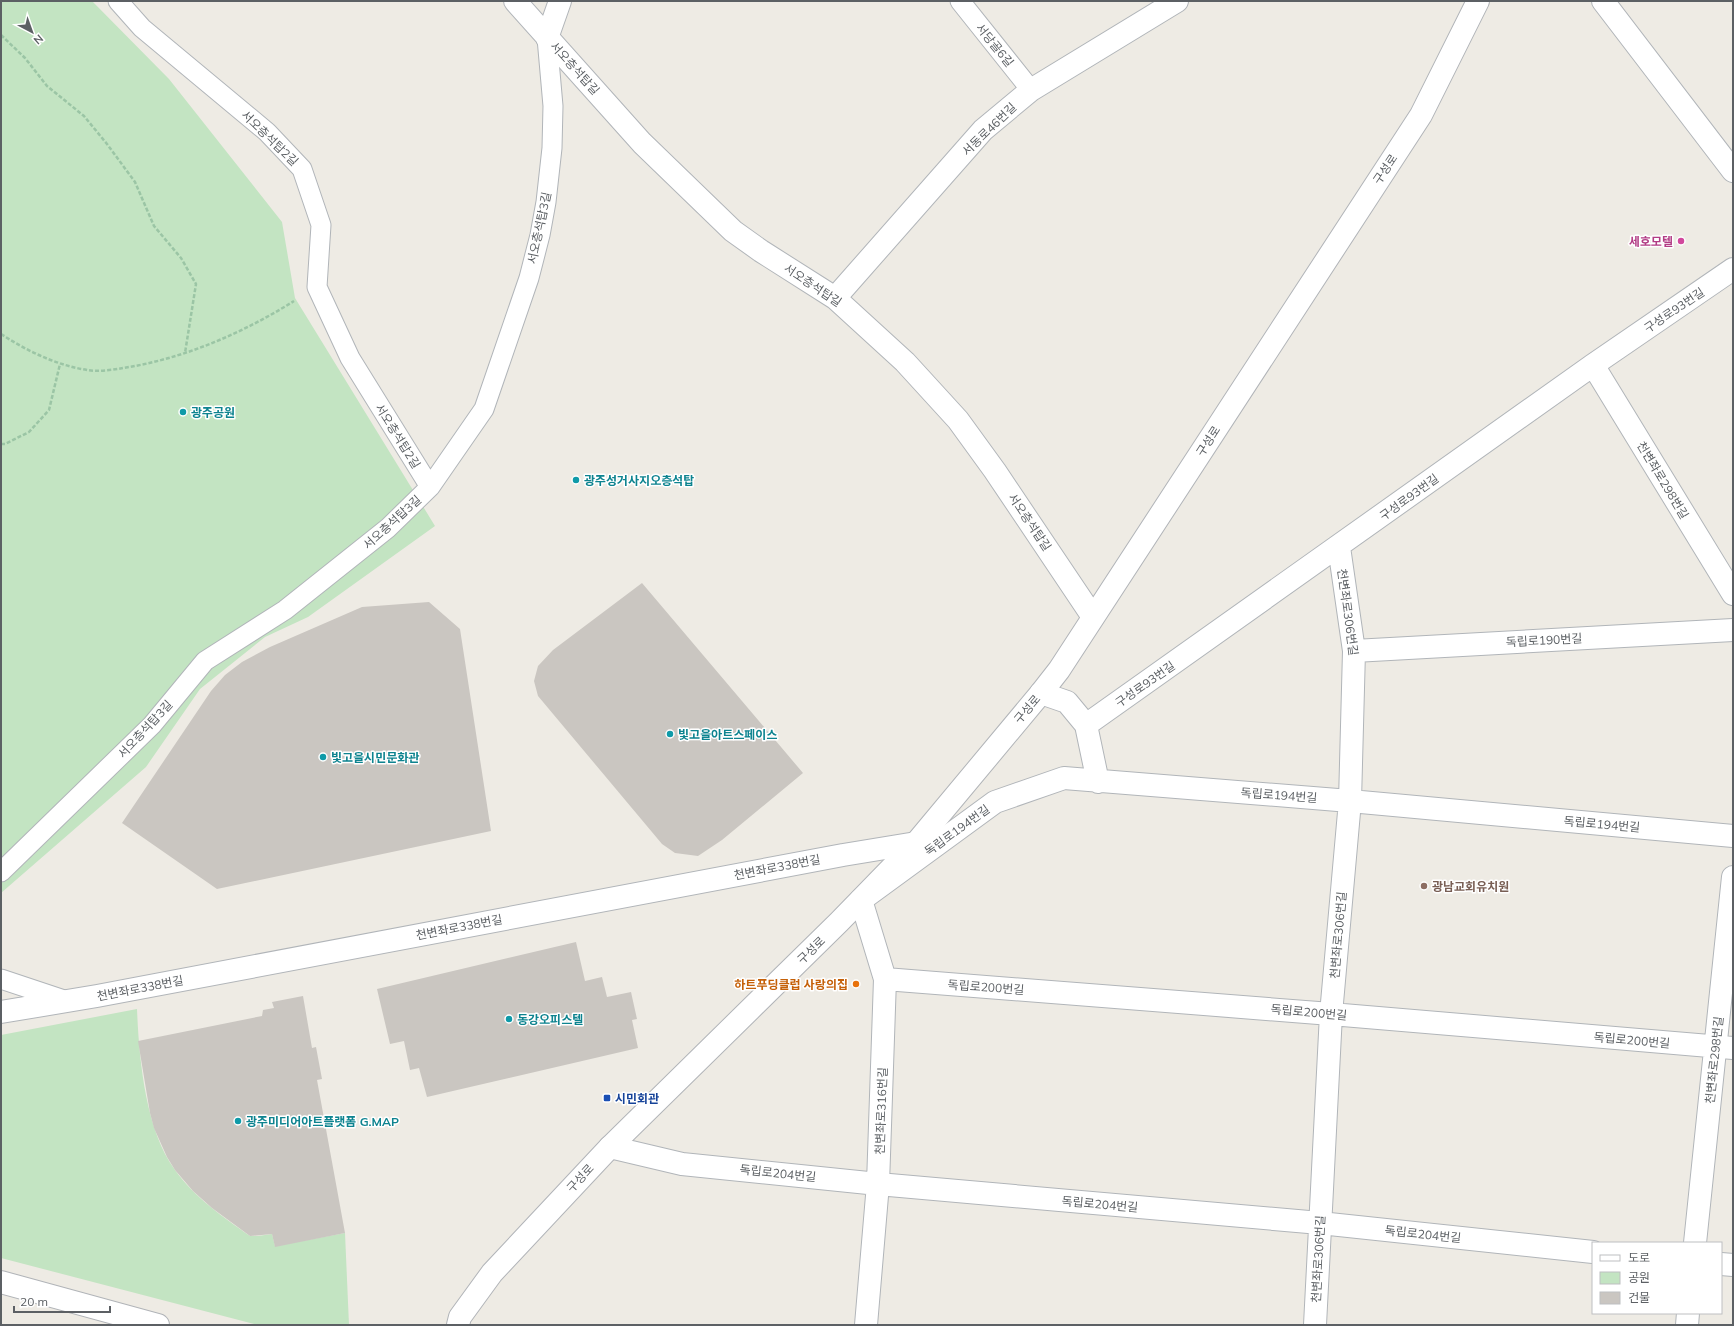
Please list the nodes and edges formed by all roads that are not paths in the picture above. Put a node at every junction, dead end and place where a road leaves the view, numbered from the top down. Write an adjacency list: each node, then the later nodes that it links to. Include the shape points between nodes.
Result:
1 (118, 1): 14 (lane, 서오층석탑2길, via 142,28 267,132 302,170 321,224 317,287 350,358)
2 (515, 1): 8 (street, 서오층석탑길)
3 (560, 1): 8 (street)
4 (960, 1): 9 (lane, 서당골6길)
5 (1177, 1): 9 (street, 서동로46번길)
6 (1478, 1): 17 (street, 구성로, via 1421,115)
7 (1603, 1): 10 (street)
8 (547, 38): 12 (street, 서오층석탑길, via 642,143 733,231); 14 (lane, 서오층석탑3길, via 553,106 552,148 540,235 484,409)
9 (1031, 90): 12 (street, 서동로46번길, via 983,130)
10 (1733, 171)
11 (1733, 269): 13 (street, 구성로93번길)
12 (835, 298): 17 (street, 서오층석탑길, via 905,362 958,420)
13 (1593, 365): 15 (street, 구성로93번길); 16 (street, 천변좌로298번길)
14 (430, 487): 26 (lane, 서오층석탑3길, via 388,528 285,610 205,661 152,725)
15 (1339, 547): 19 (street, 천변좌로306번길); 21 (street, 구성로93번길)
16 (1733, 594)
17 (1093, 617): 20 (street, 구성로)
18 (1733, 630): 19 (street, 독립로190번길)
19 (1354, 651): 23 (street, 천변좌로306번길)
20 (1041, 693): 21 (street, via 1067,702); 25 (street, 구성로)
21 (1086, 725): 22 (street)
22 (1098, 782): 23 (street, 독립로194번길); 28 (street, 독립로194번길, via 1064,778 995,802)
23 (1350, 801): 24 (street, 독립로194번길); 33 (street, 천변좌로306번길)
24 (1733, 836)
25 (916, 843): 28 (street, 구성로); 31 (street, 천변좌로338번길)
26 (1, 872)
27 (1733, 877): 34 (street, 천변좌로298번길)
28 (861, 900): 30 (street, 천변좌로316번길); 35 (street, 구성로)
29 (1, 979): 31 (lane)
30 (885, 979): 33 (street, 독립로200번길); 36 (street, 천변좌로316번길)
31 (67, 1001): 32 (street, 천변좌로338번길)
32 (1, 1012)
33 (1331, 1014): 34 (street, 독립로200번길); 37 (street, 천변좌로306번길)
34 (1724, 1047): 38 (street, 천변좌로298번길)
35 (610, 1147): 36 (street, 독립로204번길, via 682,1164); 45 (street, 구성로, via 492,1273 471,1300)
36 (878, 1184): 37 (street, 독립로204번길); 46 (street, 천변좌로316번길)
37 (1320, 1223): 39 (street, 독립로204번길); 47 (street, 천변좌로306번길)
38 (1695, 1242)
39 (1592, 1252)
40 (1722, 1264): 41 (street)
41 (1733, 1265)
42 (1, 1282): 44 (street)
43 (1688, 1314): 48 (street)
44 (158, 1325)
45 (458, 1325)
46 (866, 1325)
47 (1315, 1325)
48 (1686, 1325)

